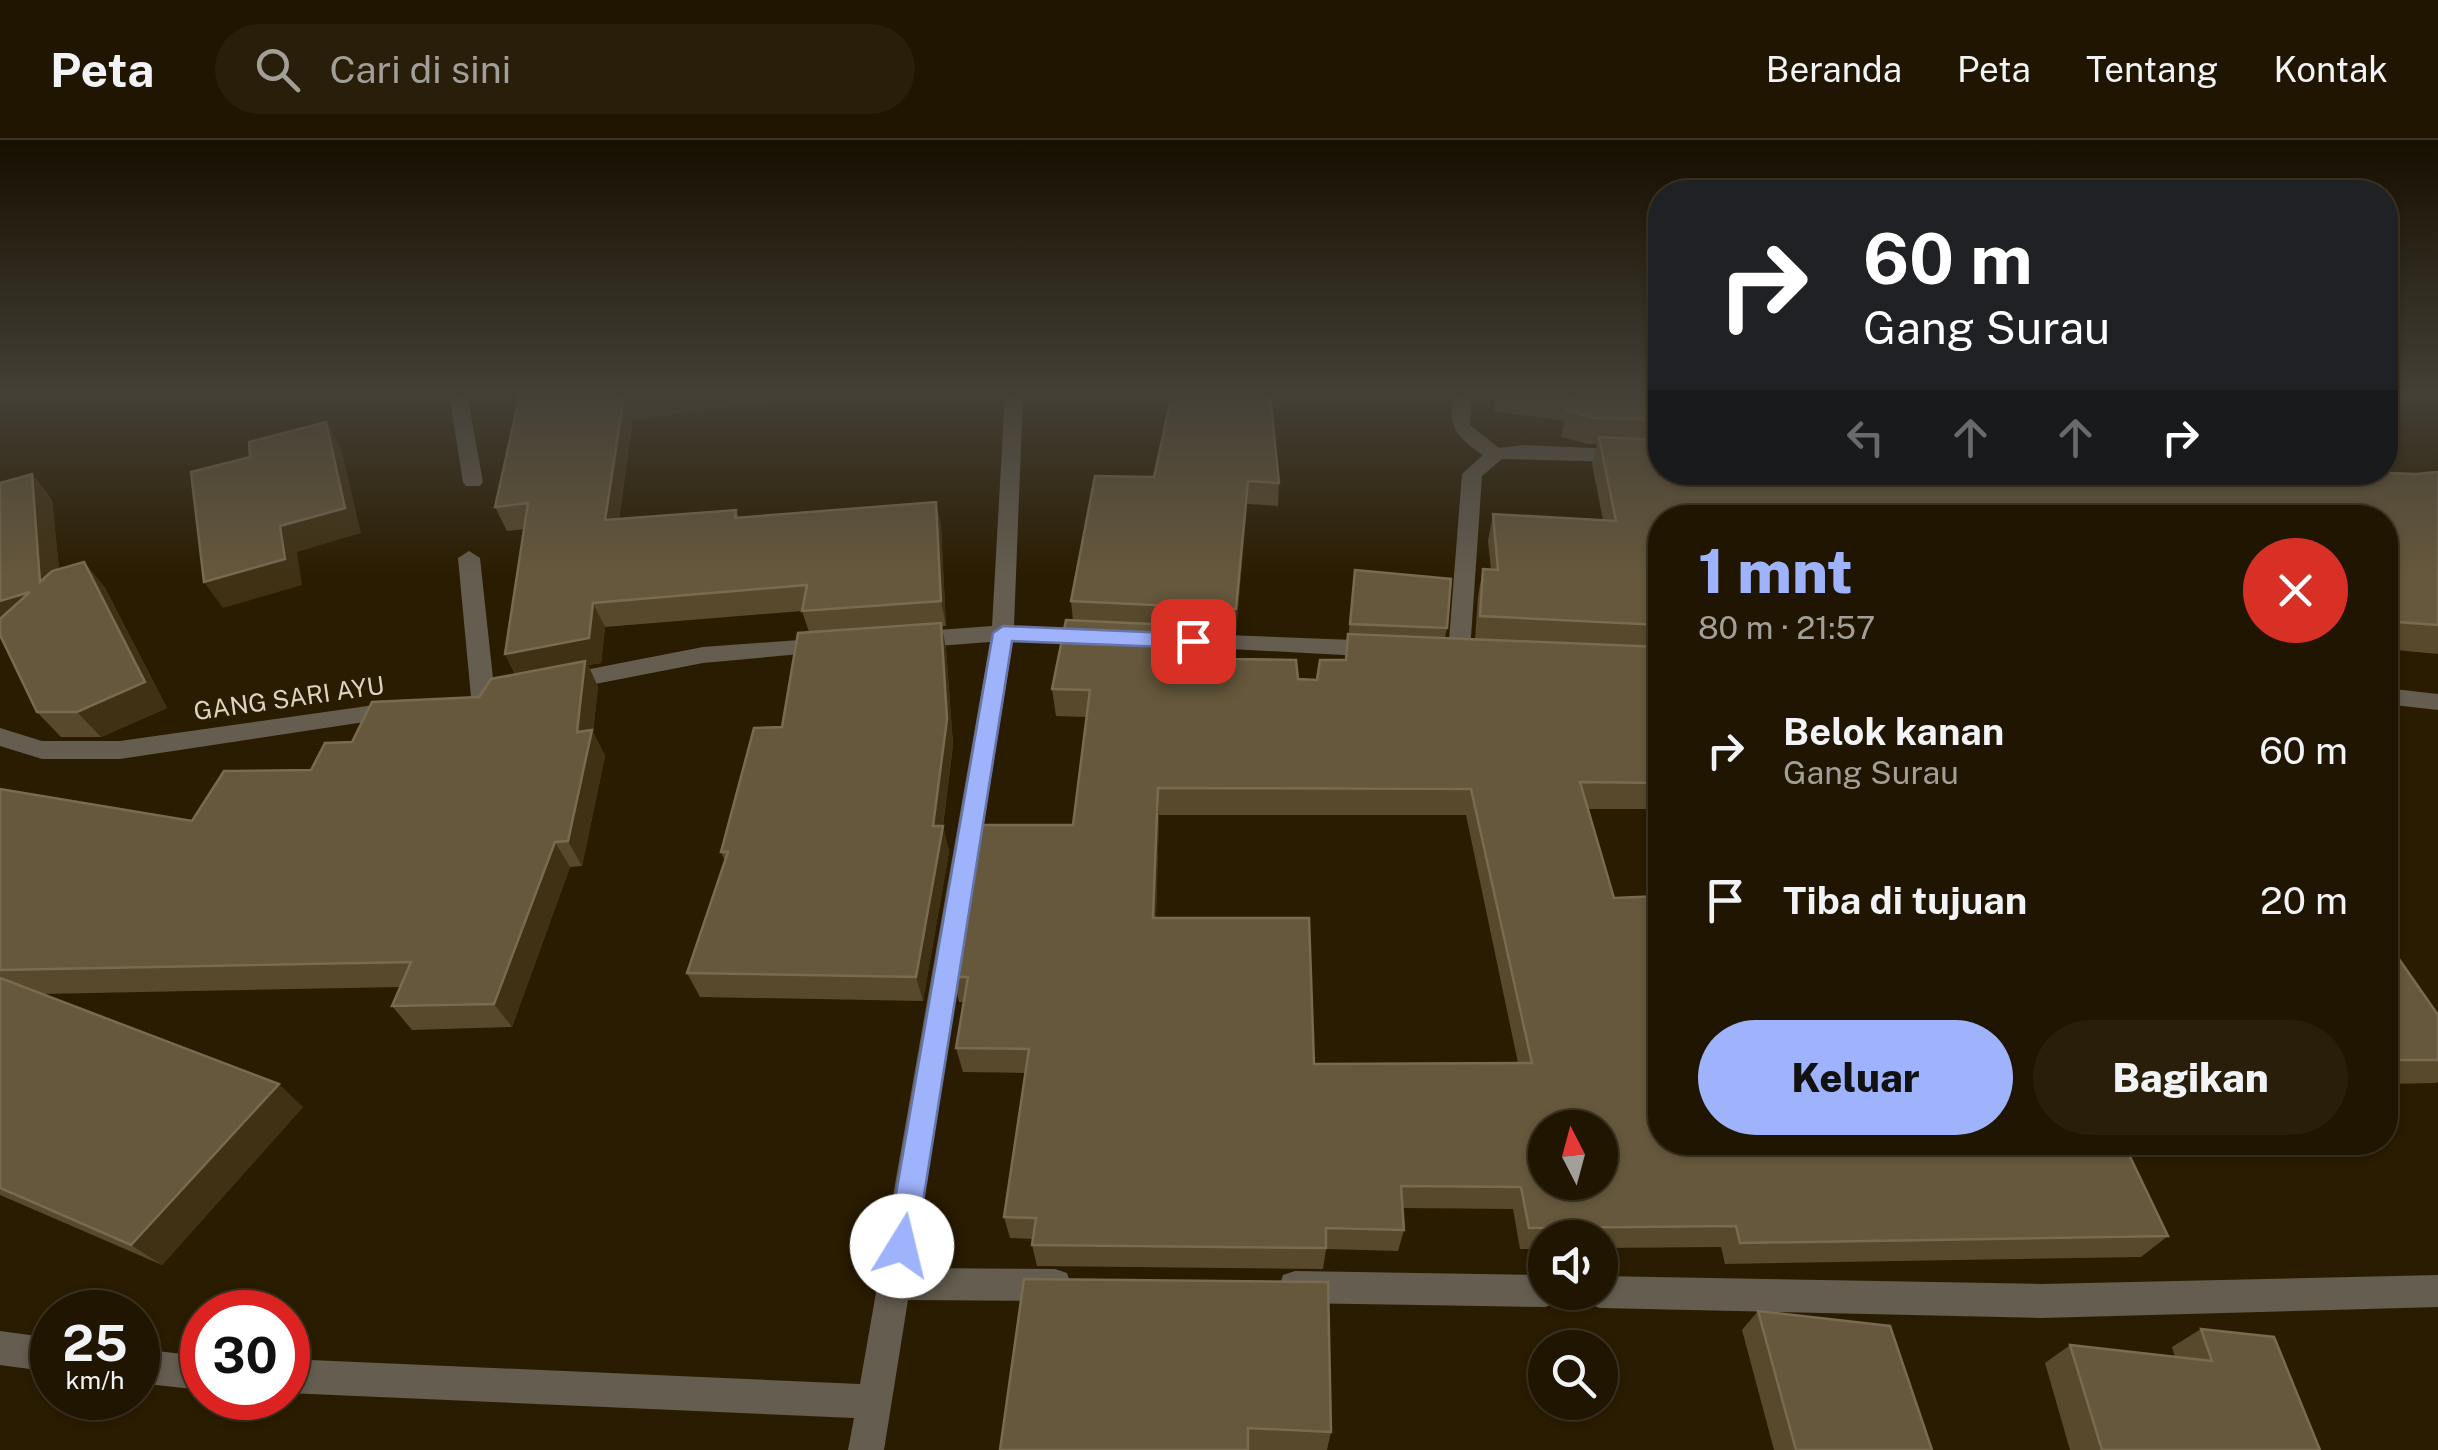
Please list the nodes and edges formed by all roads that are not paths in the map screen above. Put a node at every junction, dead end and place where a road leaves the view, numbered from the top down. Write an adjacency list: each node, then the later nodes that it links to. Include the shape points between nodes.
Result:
1 (468, 455): 6 (street)
2 (1011, 455): 8 (street)
3 (1495, 455): 14 (street, via 1472,474)
4 (1558, 455): 5 (street)
5 (1648, 457)
6 (473, 482)
7 (470, 558): 16 (street)
8 (1003, 633): 9 (street); 11 (street); 21 (street)
9 (1122, 638)
10 (1181, 641): 13 (street)
11 (890, 642)
12 (853, 644): 15 (street, via 703,655)
13 (1399, 650)
14 (1458, 652)
15 (538, 687)
16 (482, 697)
17 (2398, 697): 18 (street)
18 (2438, 702)
19 (425, 706): 20 (street, GANG SARI AYU, via 120,750 42,750)
20 (0, 737)
21 (896, 1284): 22 (street); 30 (street)
22 (1094, 1286)
23 (1253, 1287): 24 (street)
24 (1528, 1291)
25 (2438, 1291): 26 (street, via 2040,1301)
26 (1618, 1292)
27 (0, 1348): 28 (street)
28 (30, 1352)
29 (310, 1377): 30 (street)
30 (876, 1402): 31 (street)
31 (866, 1450)

